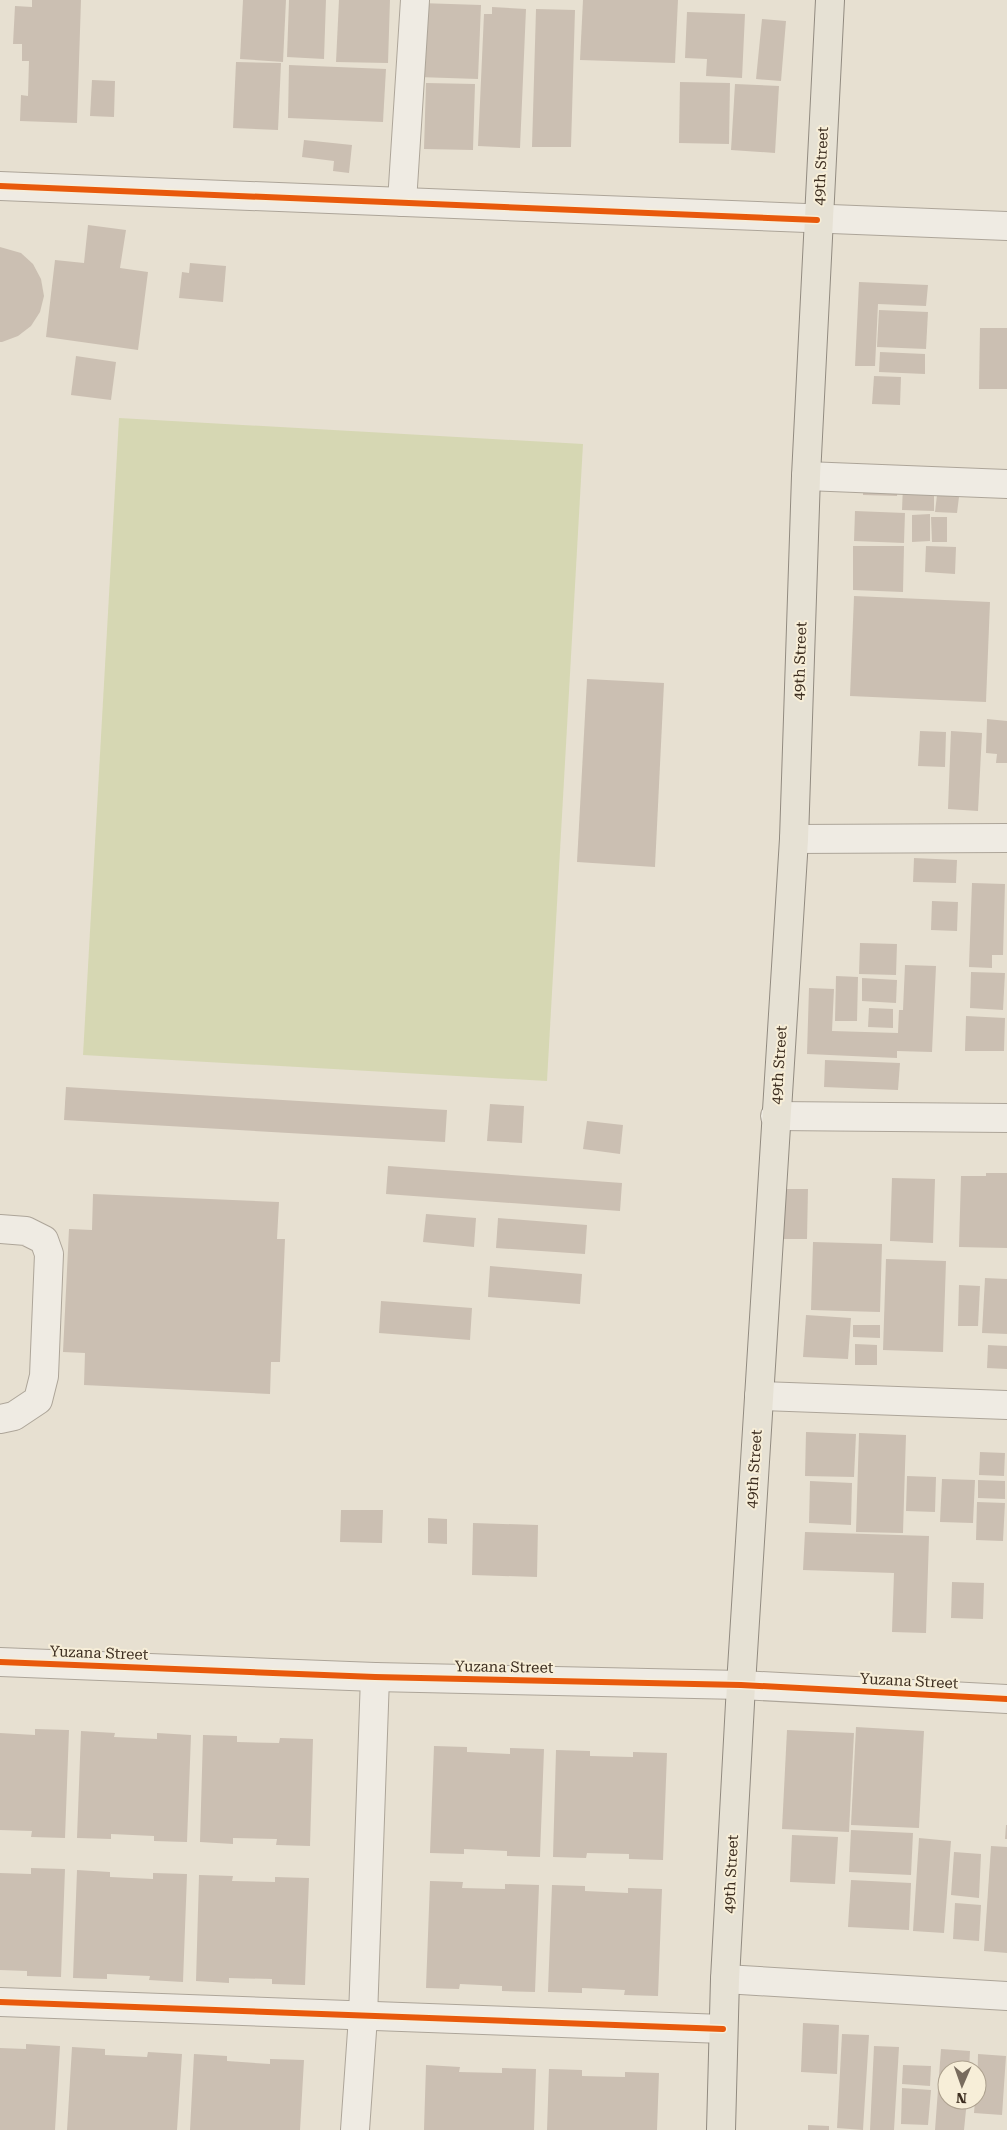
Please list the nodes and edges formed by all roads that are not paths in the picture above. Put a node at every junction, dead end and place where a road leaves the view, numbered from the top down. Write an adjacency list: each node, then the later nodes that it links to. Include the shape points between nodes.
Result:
1 (415, 0): 4 (street)
2 (830, 0): 5 (main road, 49th Street)
3 (0, 186): 4 (street)
4 (402, 202): 5 (street)
5 (818, 220): 6 (street); 7 (main road, 49th Street)
6 (1007, 226)
7 (806, 476): 8 (street); 10 (main road, 49th Street)
8 (1007, 484)
9 (1007, 838): 10 (street)
10 (794, 839): 11 (main road, 49th Street)
11 (775, 1116): 12 (street); 14 (main road, 49th Street)
12 (1007, 1118)
13 (0, 1229): 16 (street, via 26,1231 44,1240 49,1254 44,1376 38,1400 14,1416)
14 (759, 1396): 15 (street); 19 (main road, 49th Street)
15 (1007, 1405)
16 (0, 1419)
17 (0, 1662): 18 (street, Yuzana Street)
18 (375, 1677): 19 (street, Yuzana Street); 24 (street)
19 (741, 1685): 20 (street, Yuzana Street); 21 (main road, 49th Street)
20 (1007, 1698)
21 (725, 1979): 22 (street); 25 (main road, 49th Street)
22 (1007, 1996)
23 (0, 2002): 24 (street)
24 (363, 2016): 25 (street); 26 (street)
25 (723, 2029): 27 (main road, 49th Street)
26 (356, 2130)
27 (721, 2130)

